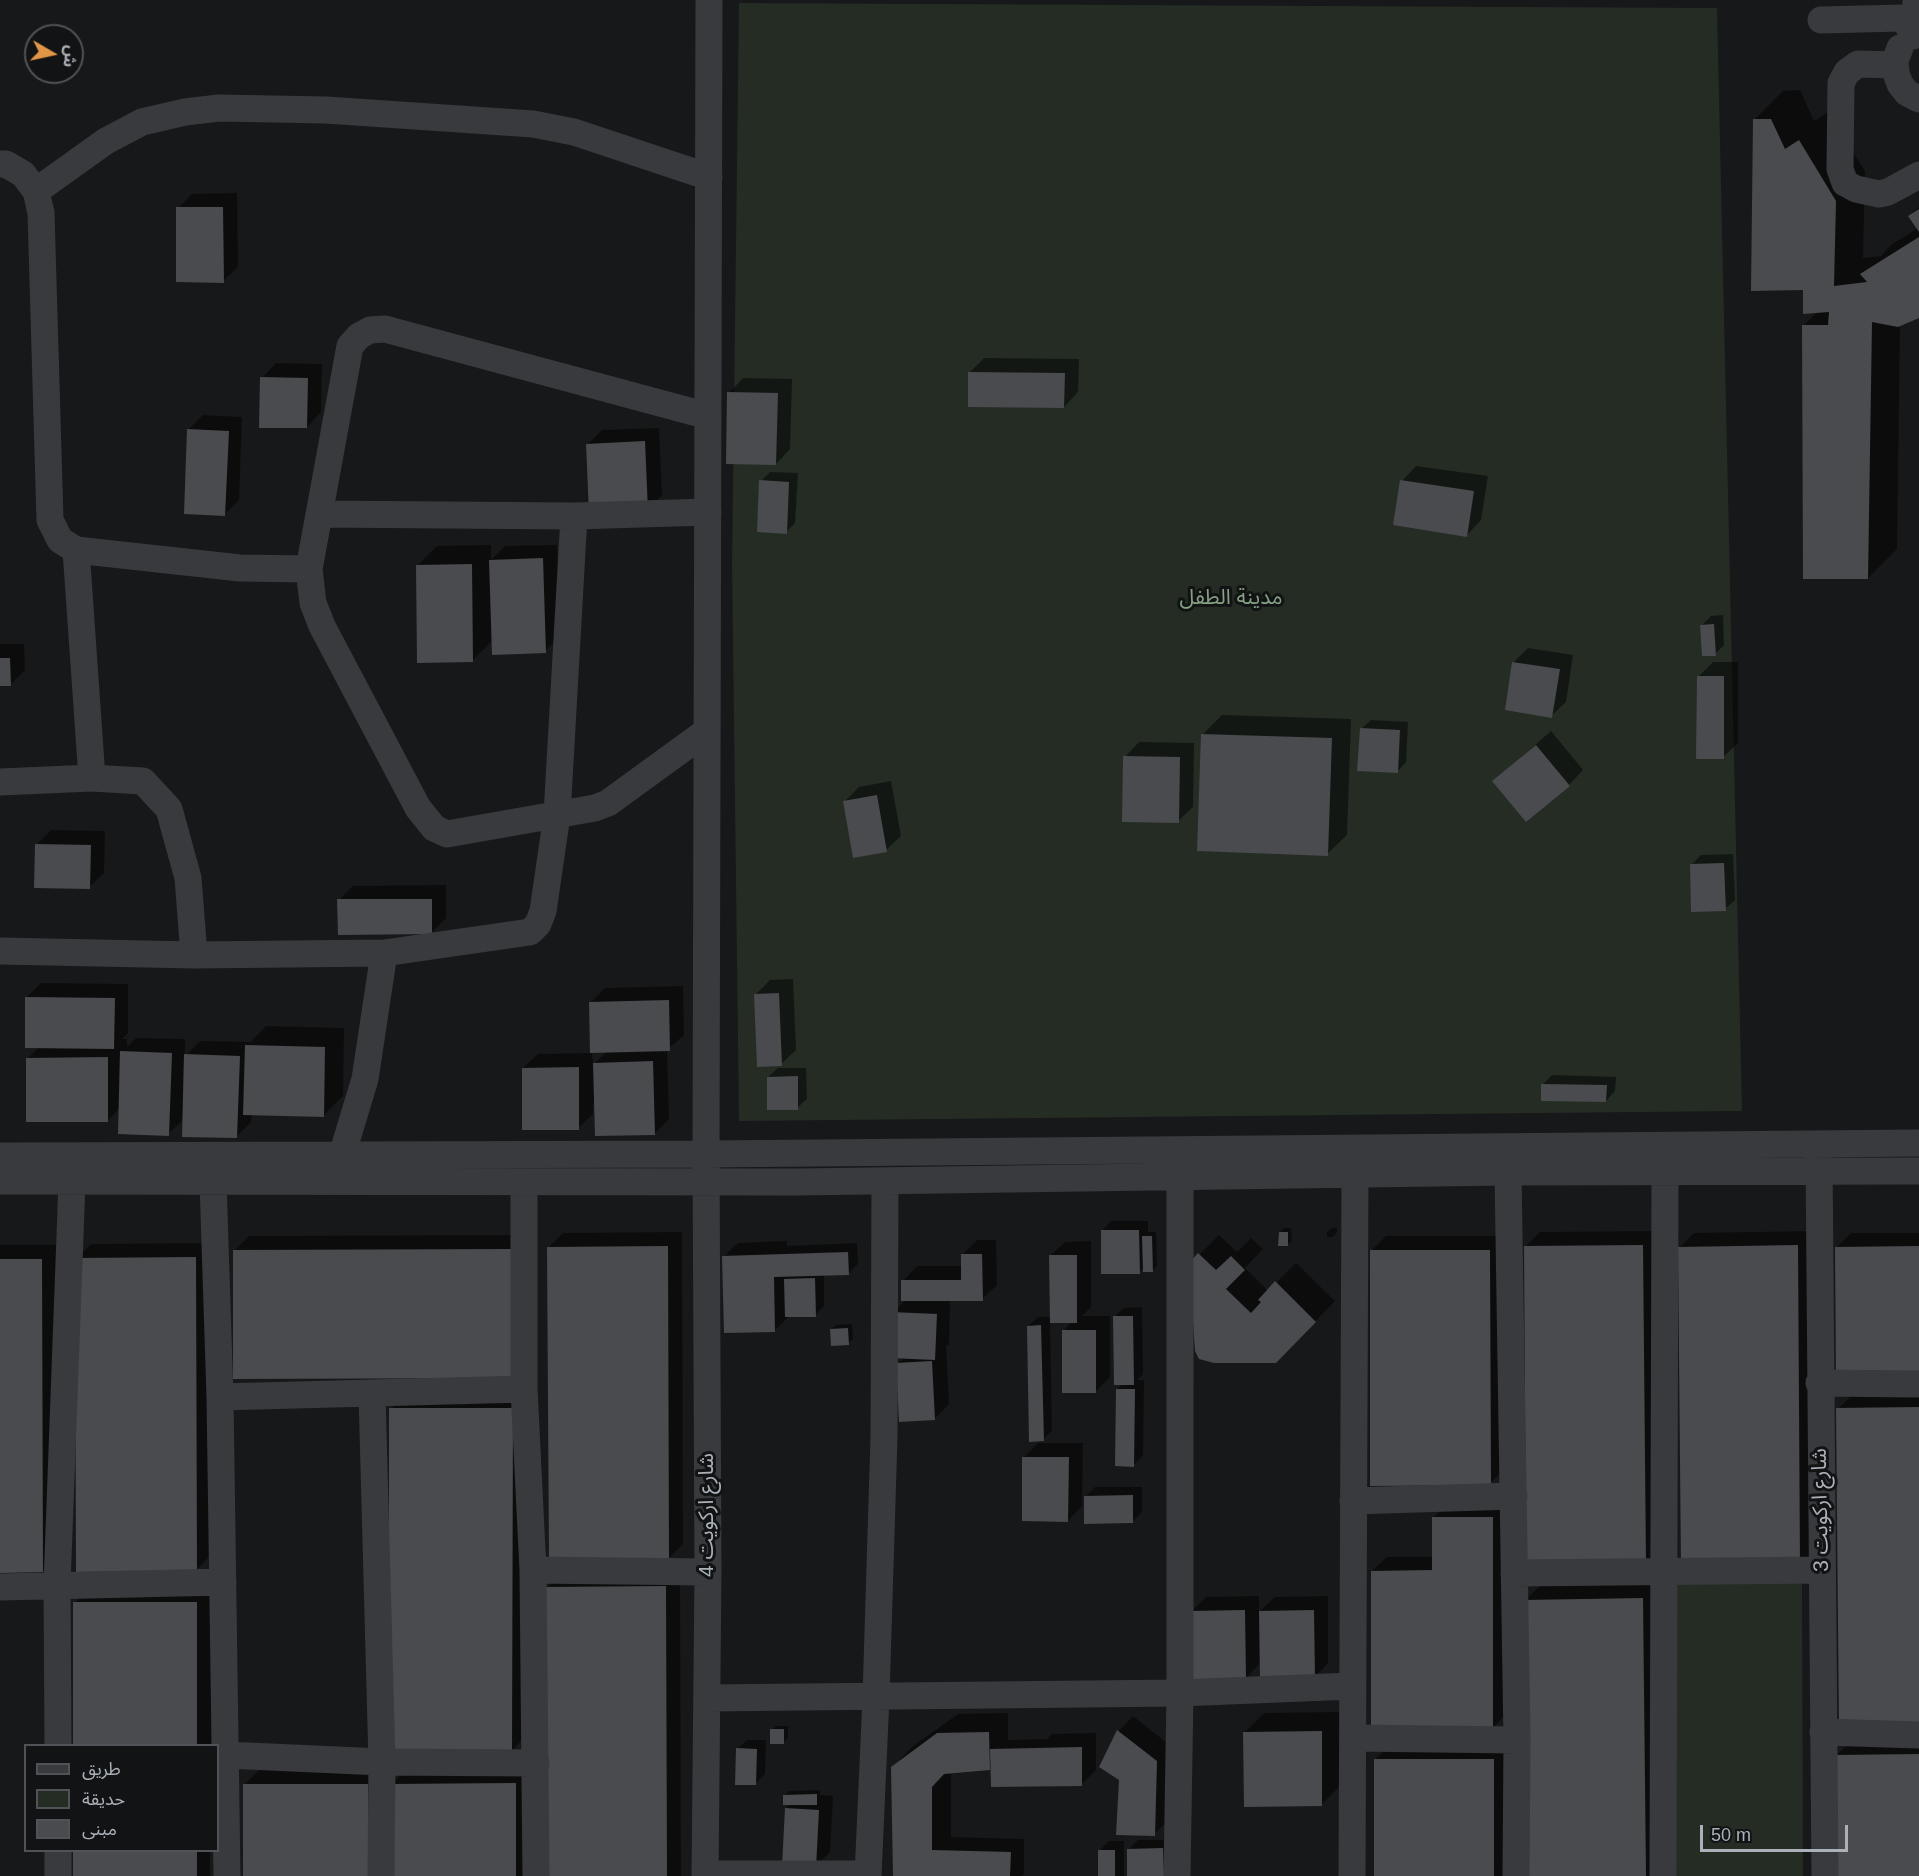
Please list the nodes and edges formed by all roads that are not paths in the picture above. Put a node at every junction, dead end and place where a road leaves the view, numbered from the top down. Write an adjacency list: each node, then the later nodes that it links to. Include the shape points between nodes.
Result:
1 (709, 0): 9 (street, شارع اركويت 4)
2 (1916, 0): 4 (street)
3 (1821, 20): 4 (street, via 1901,18)
4 (1916, 34): 5 (street, via 1905,40)
5 (1895, 65): 6 (street, via 1900,84); 8 (street, via 1858,64 1841,83 1840,170 1845,183 1879,194)
6 (1919, 99)
7 (0, 164): 10 (street, via 23,174)
8 (1919, 175)
9 (709, 177): 10 (street, via 574,132 533,124 326,110 219,108 142,122 106,141); 11 (street, شارع اركويت 4)
10 (36, 191): 15 (street, via 41,213 50,520 60,540)
11 (708, 416): 12 (street, شارع اركويت 4); 13 (street, via 385,329 370,330 350,346)
12 (708, 512): 14 (street); 17 (street, شارع اركويت 4)
13 (319, 514): 14 (street); 16 (street)
14 (574, 516): 20 (street)
15 (76, 550): 16 (street, via 240,568); 18 (street)
16 (309, 569): 20 (street, via 313,603 321,626 418,808 434,828 447,834)
17 (707, 731): 20 (street, via 609,803); 26 (street, شارع اركويت 4)
18 (92, 778): 19 (street); 23 (street, via 144,781 169,809 188,878)
19 (0, 782)
20 (558, 815): 22 (street, via 543,911 530,932)
21 (0, 951): 23 (street)
22 (384, 953): 23 (street); 27 (street, via 365,1079)
23 (194, 955)
24 (1919, 1143): 25 (street)
25 (1819, 1144): 26 (street); 32 (street, شارع اركويت 3)
26 (706, 1154): 27 (street); 40 (street, شارع اركويت 4)
27 (342, 1155): 28 (street)
28 (0, 1156)
29 (1665, 1171): 31 (street); 32 (street); 50 (street)
30 (1919, 1171): 32 (street)
31 (1508, 1172): 33 (street); 46 (street)
32 (1819, 1172): 41 (street, شارع اركويت 3)
33 (1355, 1175): 34 (street); 47 (street)
34 (1180, 1176): 38 (street); 57 (street)
35 (0, 1181): 39 (street)
36 (213, 1181): 37 (street); 39 (street); 45 (street)
37 (524, 1181): 40 (street); 43 (street)
38 (885, 1181): 40 (street); 58 (street, via 884,1437)
39 (72, 1182): 54 (street)
40 (706, 1182): 51 (street, شارع اركويت 4)
41 (1819, 1383): 42 (street); 49 (street, شارع اركويت 3)
42 (1919, 1384)
43 (524, 1389): 44 (street); 48 (street)
44 (372, 1394): 45 (street); 66 (street)
45 (220, 1397): 53 (street)
46 (1514, 1496): 47 (street); 52 (street)
47 (1353, 1501): 56 (street)
48 (533, 1570): 51 (street); 67 (street)
49 (1821, 1570): 50 (street); 60 (street, شارع اركويت 3)
50 (1663, 1571): 52 (street); 78 (street)
51 (708, 1572): 59 (street, شارع اركويت 4)
52 (1514, 1573): 63 (street)
53 (223, 1582): 54 (street); 65 (street)
54 (57, 1585): 55 (street); 64 (street)
55 (0, 1587)
56 (1352, 1686): 57 (street); 62 (street)
57 (1180, 1693): 58 (street); 75 (street)
58 (876, 1697): 59 (street); 70 (street)
59 (707, 1698): 69 (street, شارع اركويت 4)
60 (1823, 1732): 61 (street); 79 (street, شارع اركويت 3)
61 (1919, 1735)
62 (1353, 1738): 63 (street); 76 (street)
63 (1517, 1740): 77 (street)
64 (58, 1744)
65 (226, 1755): 66 (street); 72 (street)
66 (382, 1762): 67 (street); 73 (street)
67 (536, 1763): 74 (street)
68 (58, 1852): 71 (street)
69 (705, 1875): 70 (street)
70 (868, 1875)
71 (58, 1876)
72 (227, 1876)
73 (381, 1876)
74 (536, 1876)
75 (1177, 1876)
76 (1352, 1876)
77 (1516, 1876)
78 (1664, 1876)
79 (1825, 1876)

